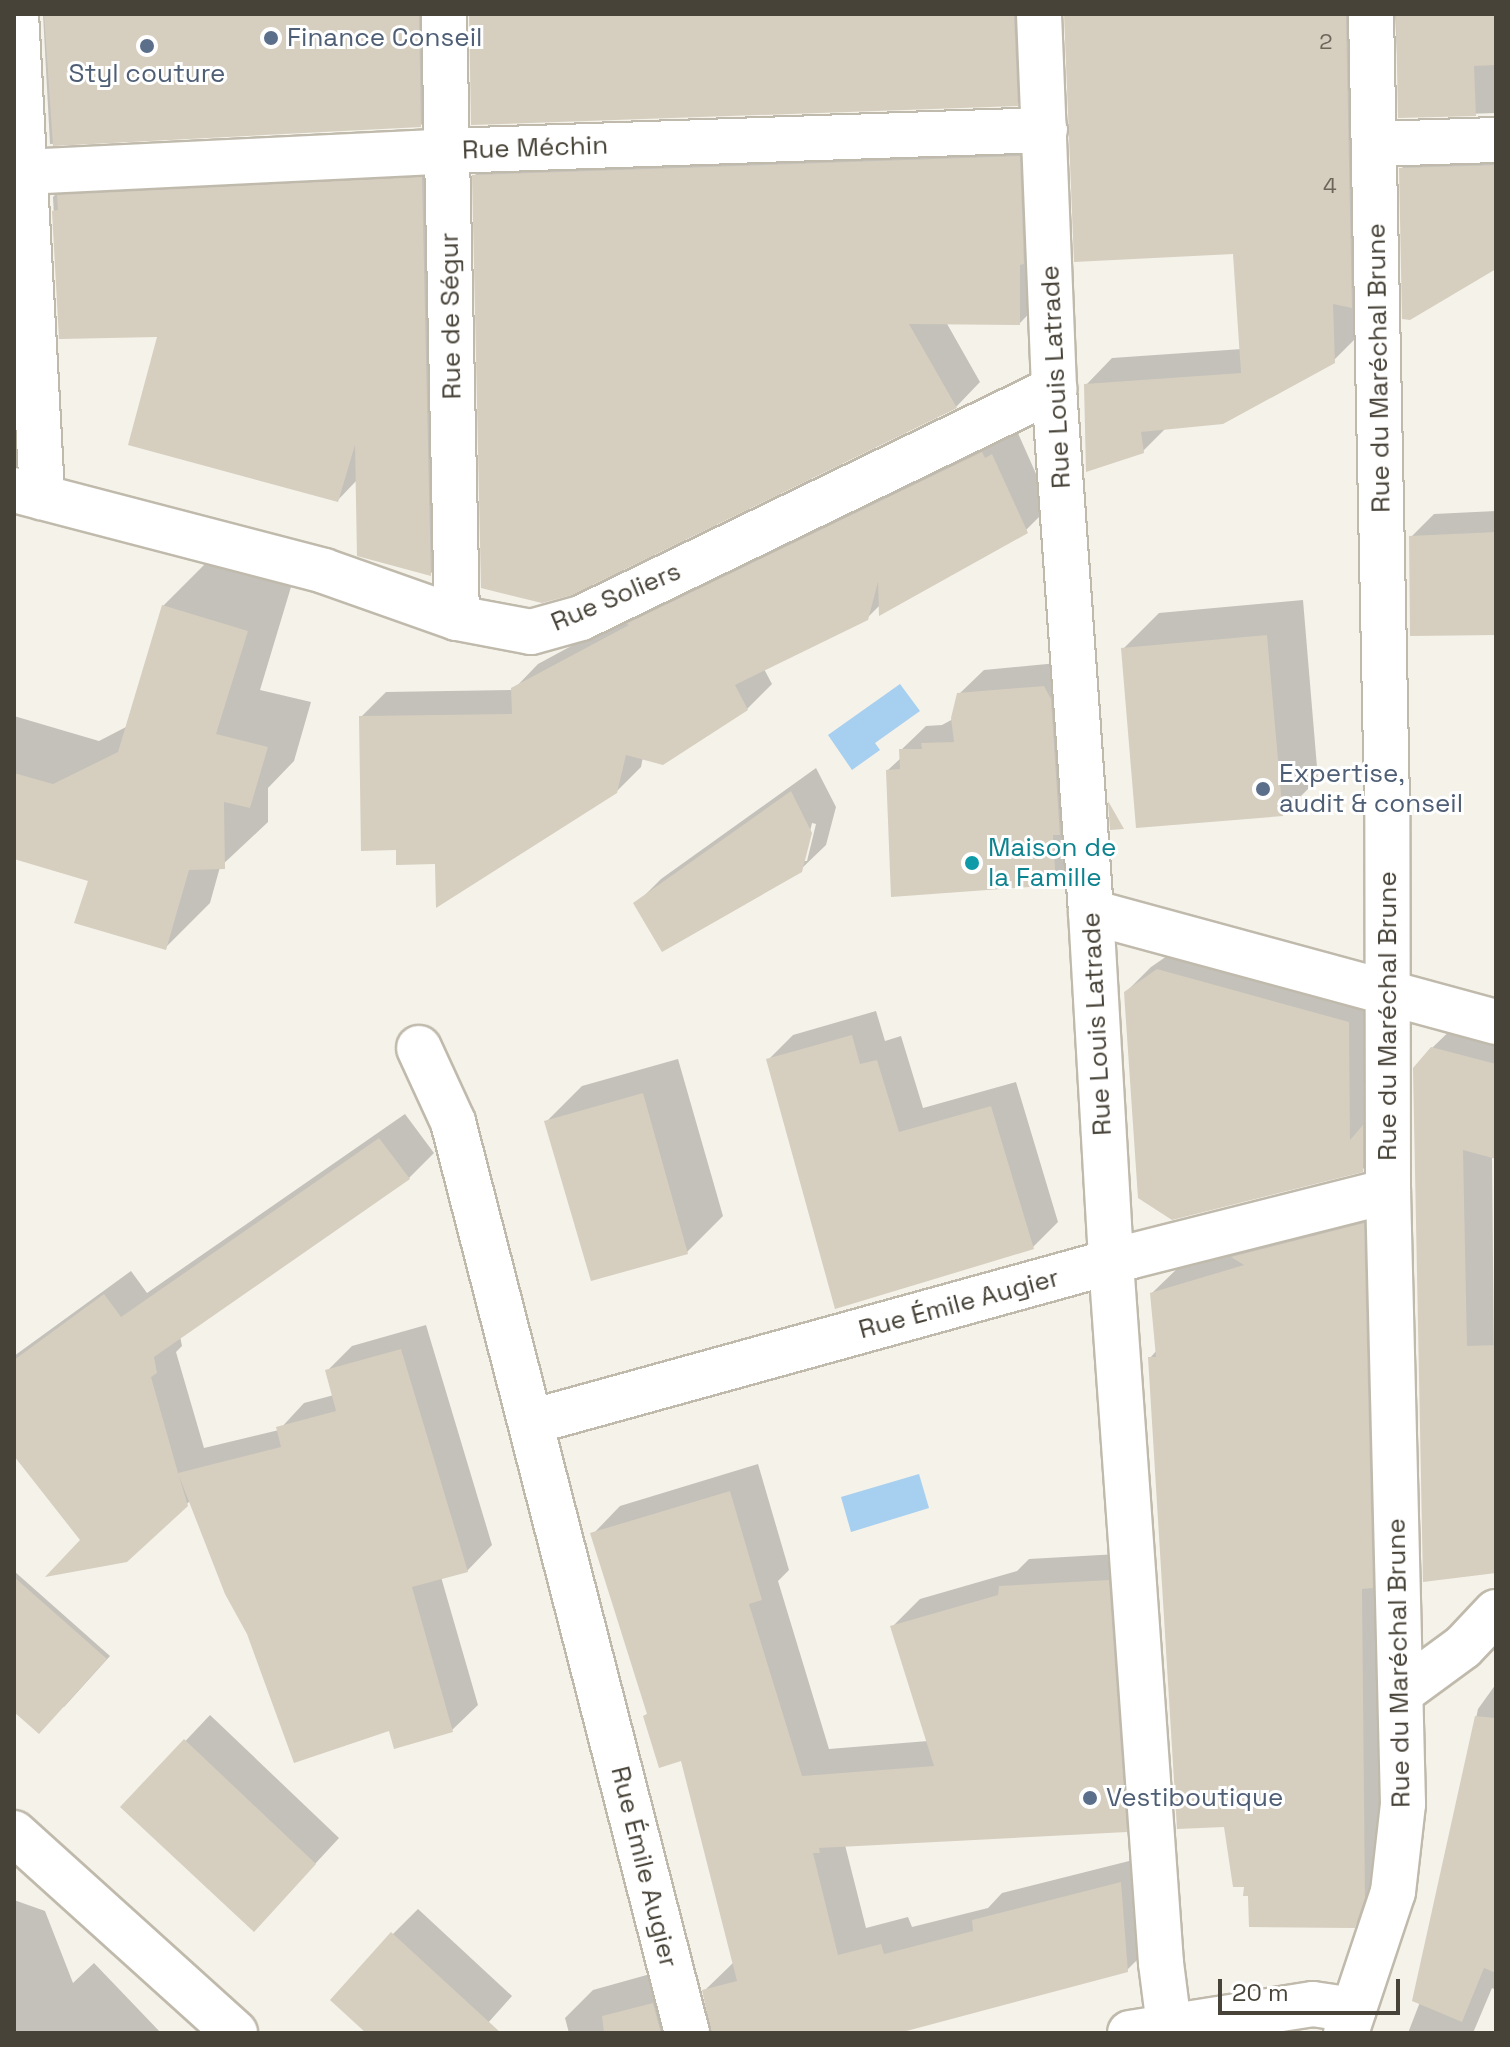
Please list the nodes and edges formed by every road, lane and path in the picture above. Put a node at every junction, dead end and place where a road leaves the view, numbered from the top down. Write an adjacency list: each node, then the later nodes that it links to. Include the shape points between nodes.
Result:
1 (16, 14): 9 (street)
2 (444, 14): 8 (street, Rue de Ségur)
3 (1039, 14): 5 (street, Rue Louis Latrade)
4 (1371, 14): 7 (street, Rue du Maréchal Brune)
5 (1045, 130): 8 (street, Rue Méchin); 10 (street, Rue Louis Latrade)
6 (1496, 140): 7 (street)
7 (1375, 144): 14 (street, Rue du Maréchal Brune)
8 (448, 151): 9 (street, Rue Méchin); 12 (street, Rue de Ségur)
9 (25, 172): 11 (street)
10 (1054, 389): 12 (street, Rue Soliers, via 581,618 531,632); 13 (street, Rue Louis Latrade)
11 (28, 493): 12 (street, Rue Soliers, via 324,571)
12 (457, 618)
13 (1091, 912): 14 (street); 18 (street, Rue Louis Latrade)
14 (1390, 992): 15 (street); 17 (street, Rue du Maréchal Brune)
15 (1496, 1022)
16 (419, 1048): 19 (street, Rue Émile Augier, via 453,1122)
17 (1388, 1191): 18 (street, Rue Émile Augier); 21 (street, Rue du Maréchal Brune)
18 (1111, 1262): 19 (street, Rue Émile Augier); 24 (street, Rue Louis Latrade)
19 (531, 1422): 26 (street, Rue Émile Augier)
20 (1496, 1612): 21 (street, via 1463,1647)
21 (1403, 1691): 23 (street, Rue du Maréchal Brune, via 1403,1804 1393,1892)
22 (14, 1833): 25 (street)
23 (1350, 2022): 24 (street, Rue du Maréchal Brune, via 1313,2004)
24 (1156, 2030)
25 (235, 2033)
26 (687, 2033)

